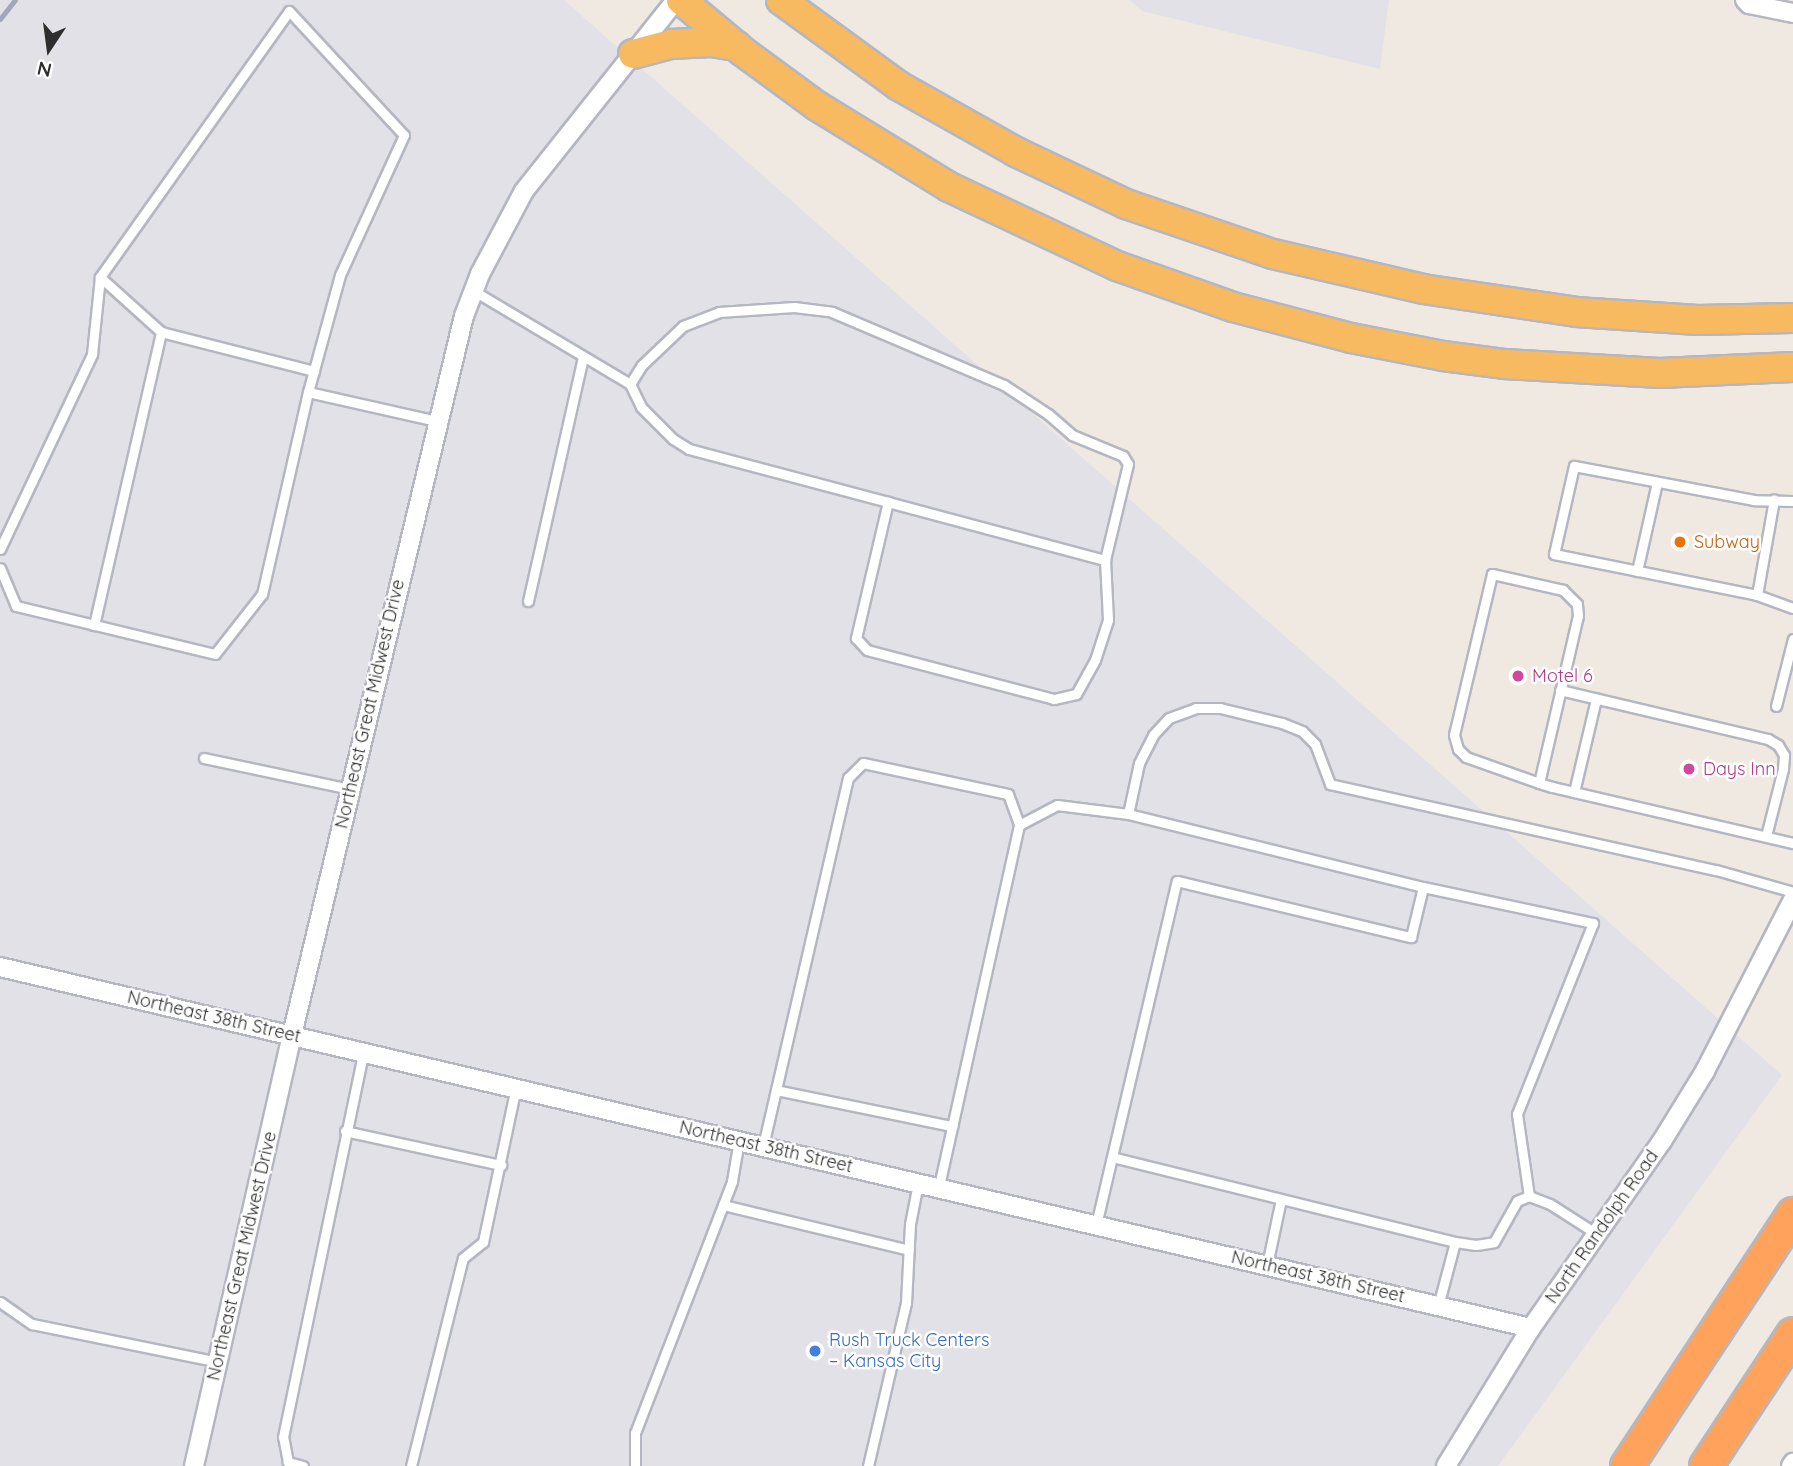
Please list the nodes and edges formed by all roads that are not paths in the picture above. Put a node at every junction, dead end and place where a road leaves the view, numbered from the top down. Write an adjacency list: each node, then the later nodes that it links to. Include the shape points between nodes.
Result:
1 (678, 0): 5 (highway); 6 (street, Northeast Great Midwest Drive)
2 (781, 0): 9 (highway, via 900,86 1007,148 1126,204 1273,254 1414,287 1576,312 1698,320)
3 (1747, 2): 4 (street)
4 (1793, 13)
5 (737, 46): 6 (highway, via 671,44); 12 (highway, via 817,106 977,202 1116,266 1233,307 1351,338 1505,364 1670,373)
6 (633, 54): 8 (street, Northeast Great Midwest Drive, via 524,191)
7 (100, 277): 10 (lane); 13 (lane, via 289,11 404,135 340,275); 21 (lane, via 92,354)
8 (474, 291): 11 (lane); 16 (street, Northeast Great Midwest Drive)
9 (1793, 318)
10 (161, 332): 13 (lane); 28 (lane)
11 (583, 358): 14 (lane); 26 (lane)
12 (1793, 367)
13 (314, 371): 15 (lane)
14 (630, 384): 20 (lane, via 641,407 689,449); 22 (lane, via 642,365 683,326 719,312 794,307 832,312 1004,385 1072,435 1123,456 1128,464)
15 (308, 392): 16 (lane); 28 (lane, via 262,594 215,653)
16 (437, 421): 35 (street, Northeast Great Midwest Drive)
17 (1657, 482): 18 (lane); 24 (lane); 24 (lane, via 1574,466 1554,554)
18 (1774, 500): 19 (lane); 25 (lane)
19 (1793, 501)
20 (888, 502): 22 (lane); 22 (lane, via 856,638 867,650 1054,699 1076,694 1095,660 1108,620)
21 (0, 549)
22 (1105, 560)
23 (0, 568): 28 (lane, via 16,606)
24 (1637, 571): 25 (lane)
25 (1757, 595): 27 (lane)
26 (528, 601)
27 (1793, 608)
28 (94, 625)
29 (1793, 639): 32 (lane)
30 (1560, 690): 31 (lane); 34 (lane); 34 (lane, via 1577,604 1563,590 1492,574 1454,735 1466,757)
31 (1596, 699): 36 (lane); 39 (lane, via 1778,745 1784,755 1783,769)
32 (1776, 706)
33 (205, 758): 35 (lane)
34 (1539, 783): 36 (lane)
35 (350, 789): 45 (street, Northeast Great Midwest Drive)
36 (1574, 792): 39 (lane)
37 (1128, 814): 38 (lane, via 1057,805); 41 (lane); 42 (lane, via 1139,763 1153,735 1169,718 1196,708 1220,708 1302,731 1315,744 1330,784 1716,870)
38 (1019, 825): 48 (lane, via 1008,794 863,763 848,778); 49 (lane)
39 (1766, 836): 40 (lane)
40 (1793, 843)
41 (1423, 887): 53 (lane, via 1411,937 1177,881); 57 (lane, via 1593,923 1517,1114)
42 (1793, 892)
43 (1793, 900): 62 (street, North Randolph Road, via 1705,1071)
44 (0, 967): 45 (street, Northeast 38th Street)
45 (292, 1035): 46 (street, Northeast 38th Street); 70 (street, Northeast Great Midwest Drive)
46 (363, 1054): 47 (street, Northeast 38th Street); 50 (lane)
47 (516, 1087): 51 (street, Northeast 38th Street); 54 (lane)
48 (776, 1090): 49 (lane); 52 (lane)
49 (953, 1126): 56 (lane)
50 (345, 1131): 54 (lane); 71 (lane, via 283,1437)
51 (739, 1140): 52 (street, Northeast 38th Street); 59 (lane)
52 (763, 1146): 55 (street, Northeast 38th Street)
53 (1112, 1157): 58 (lane); 61 (lane)
54 (501, 1165): 74 (lane, via 483,1242 463,1258)
55 (918, 1183): 56 (street, Northeast 38th Street); 64 (lane)
56 (939, 1188): 61 (street, Northeast 38th Street)
57 (1529, 1196): 62 (lane); 63 (lane, via 1517,1201 1494,1242)
58 (1281, 1199): 63 (lane); 65 (lane)
59 (723, 1205): 64 (lane); 75 (lane, via 635,1433)
60 (1793, 1214): 78 (highway)
61 (1096, 1225): 65 (street, Northeast 38th Street)
62 (1597, 1234): 68 (street, North Randolph Road)
63 (1455, 1242): 67 (lane)
64 (909, 1250): 76 (lane, via 906,1303)
65 (1267, 1265): 67 (street, Northeast 38th Street)
66 (0, 1302): 70 (lane, via 32,1324)
67 (1438, 1306): 68 (street, Northeast 38th Street)
68 (1531, 1328): 77 (street, North Randolph Road)
69 (1793, 1334): 79 (highway)
70 (218, 1362): 72 (street, Northeast Great Midwest Drive)
71 (287, 1464): 73 (lane)
72 (194, 1466)
73 (303, 1466)
74 (411, 1466)
75 (635, 1466)
76 (868, 1466)
77 (1446, 1466)
78 (1628, 1466)
79 (1706, 1466)

